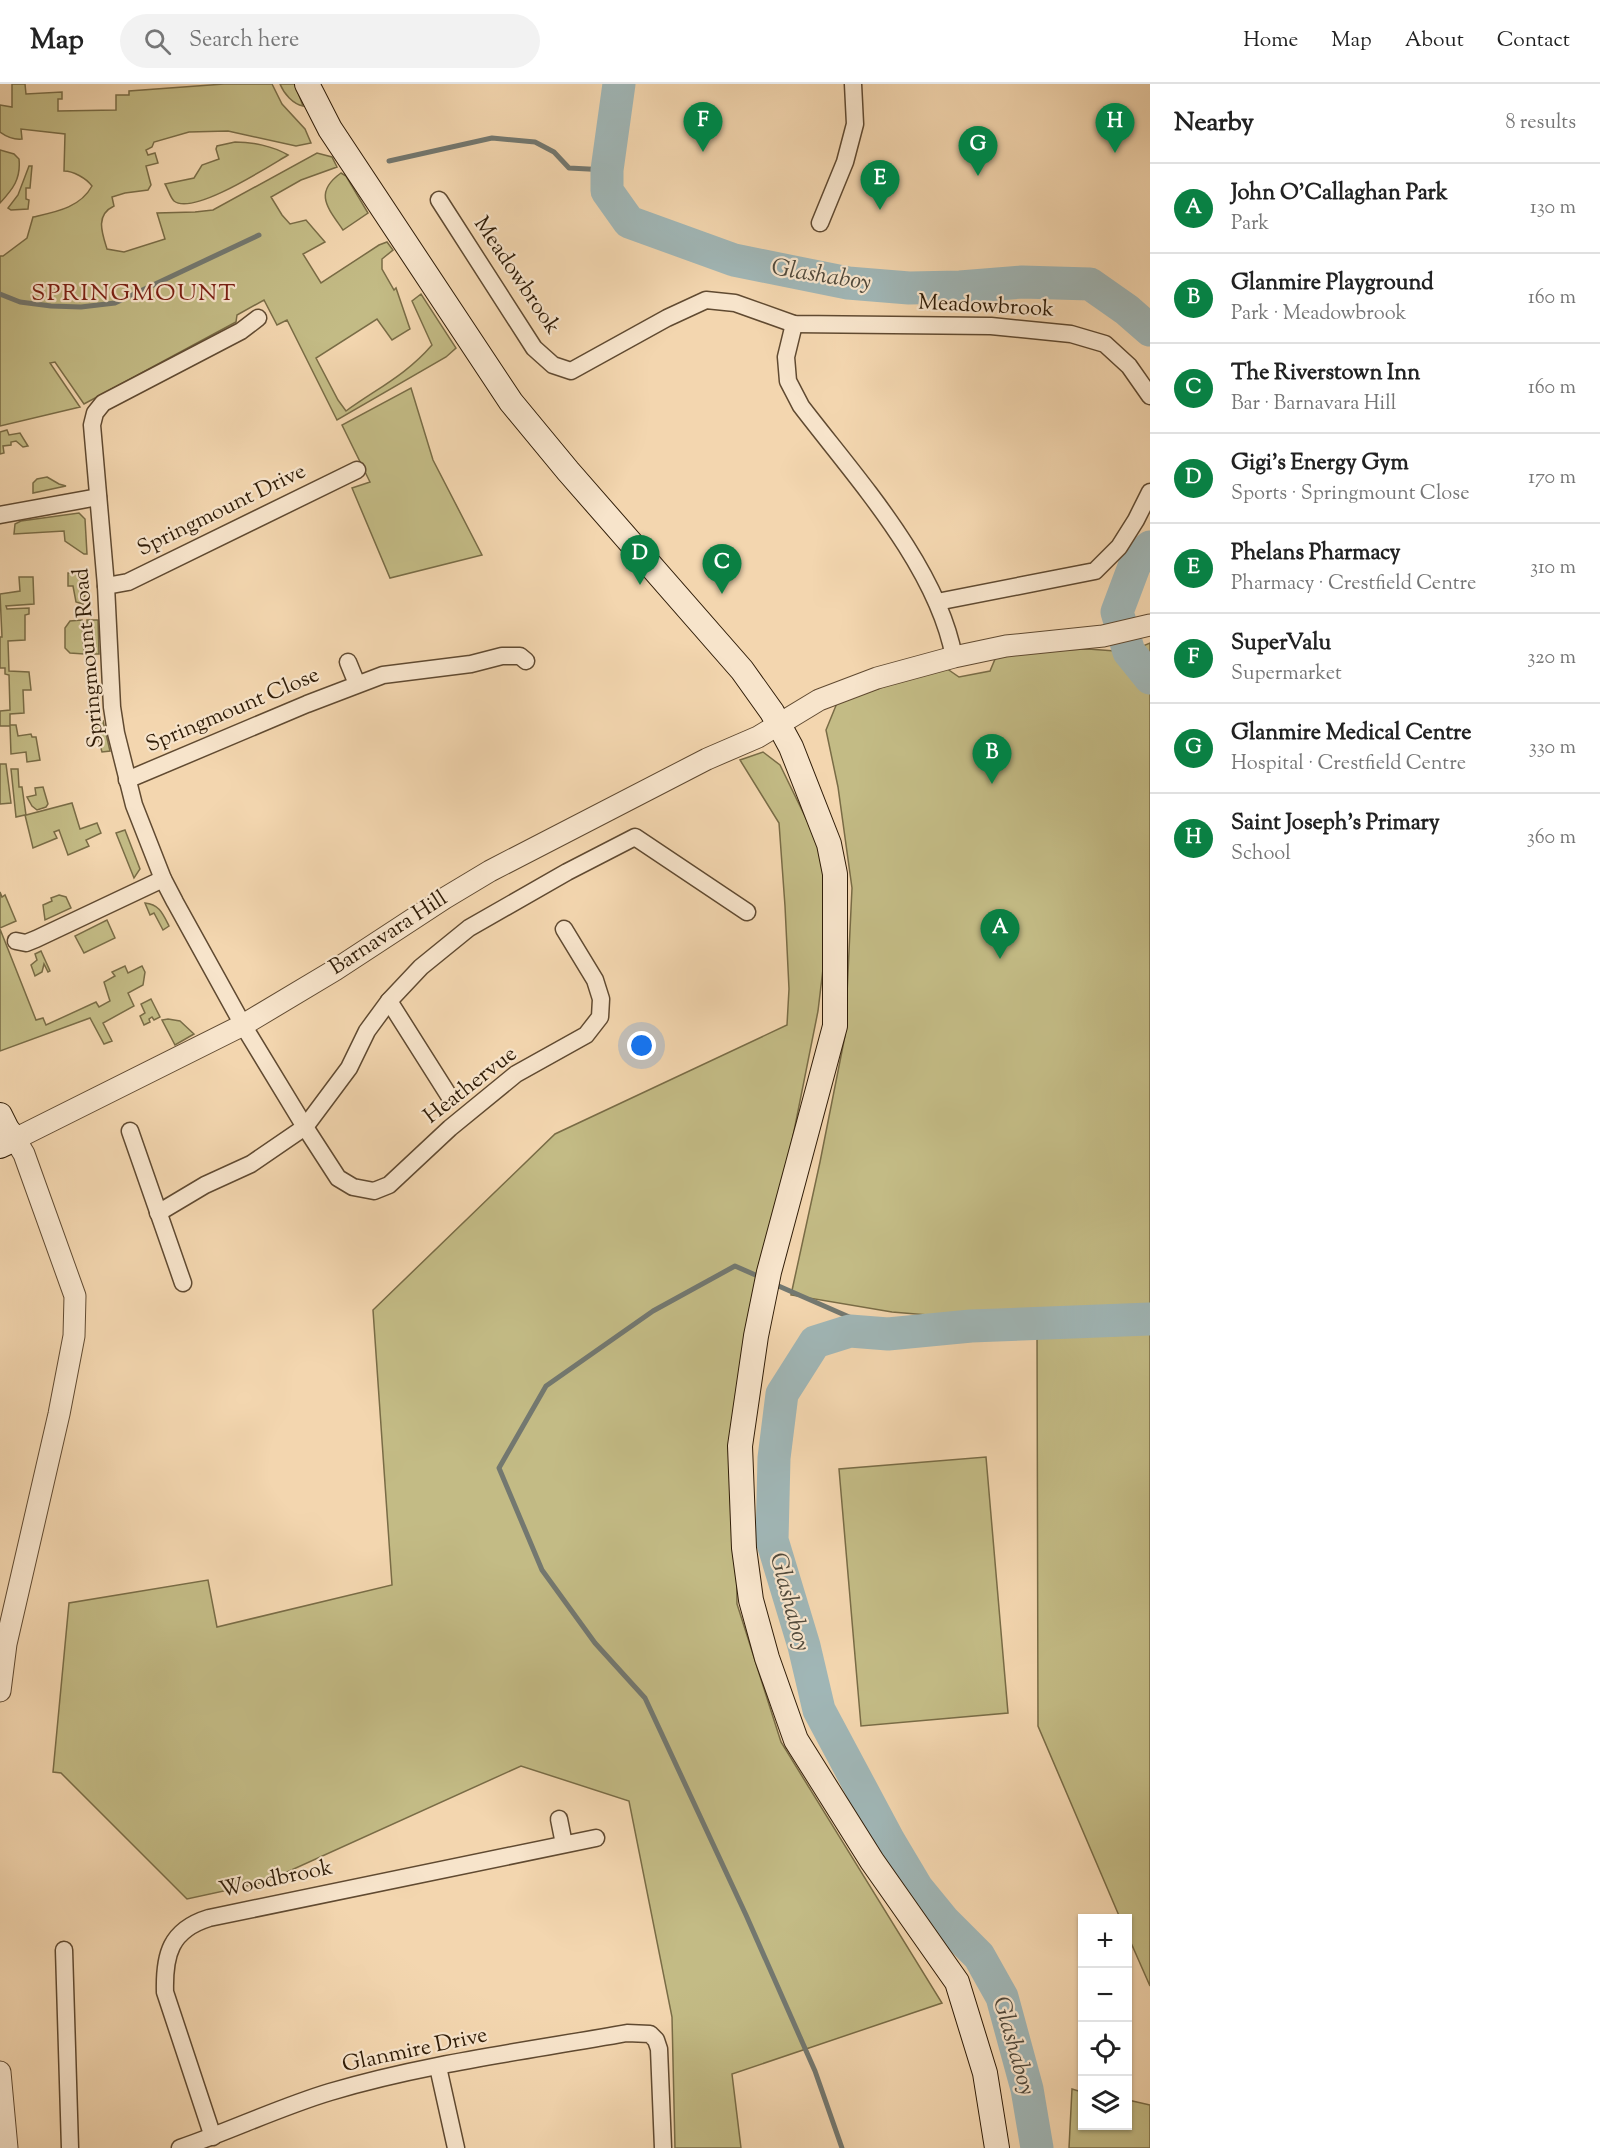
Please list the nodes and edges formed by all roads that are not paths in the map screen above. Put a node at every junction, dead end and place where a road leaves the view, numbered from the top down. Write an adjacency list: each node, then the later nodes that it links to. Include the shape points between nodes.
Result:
1 (306, 84): 19 (main road, via 338,142 512,402 742,670)
2 (853, 84): 4 (street, via 855,124 845,162)
3 (439, 200): 6 (street, Meadowbrook, via 534,348 553,365 571,370 706,300 735,303)
4 (820, 223)
5 (258, 318): 10 (street, Springmount Road, via 103,404 92,425)
6 (794, 324): 7 (street, Meadowbrook, via 991,326 1071,334 1105,344 1129,366); 13 (street, via 786,357 788,381 801,406 905,543)
7 (1150, 396)
8 (357, 470): 12 (street, Springmount Drive, via 128,582)
9 (1150, 492): 13 (street, via 1119,547 1095,571)
10 (98, 497): 11 (street); 12 (street, Springmount Road)
11 (0, 515)
12 (106, 586): 20 (street, Springmount Road, via 112,706)
13 (937, 602): 15 (street)
14 (1150, 625): 15 (street, Barnavara Hill, via 1103,636 1006,646)
15 (954, 657): 19 (street, Barnavara Hill, via 843,690)
16 (526, 661): 18 (street, Springmount Close, via 520,656 502,656 471,664 383,675)
17 (348, 662): 18 (street, Springmount Close)
18 (357, 684): 20 (street, Springmount Close)
19 (780, 724): 26 (street, Barnavara Hill, via 490,871); 48 (main road, via 819,815 836,874 835,1026 769,1272 756,1336 740,1446 750,1600 796,1740 872,1861 957,1982 985,2073)
20 (127, 780): 21 (street, Springmount Road)
21 (163, 879): 24 (street, via 36,939); 26 (street, Springmount Road)
22 (747, 912): 25 (street, via 635,837 469,928 421,967)
23 (564, 929): 29 (street, Heathervue, via 595,980 601,999 600,1017 586,1035 507,1081 390,1185 374,1191 353,1188 338,1179)
24 (16, 941)
25 (389, 1001): 27 (street, Heathervue); 29 (street, via 349,1068)
26 (243, 1025): 29 (street, Heathervue); 31 (street, Barnavara Hill)
27 (451, 1099)
28 (0, 1114): 31 (main road, via 7,1130)
29 (304, 1127): 32 (street, via 251,1164)
30 (130, 1131): 32 (street)
31 (7, 1143): 34 (street, via 24,1154 75,1296 75,1306 74,1336 59,1414)
32 (158, 1213): 33 (street)
33 (183, 1283)
34 (3, 1641): 35 (street)
35 (0, 1691)
36 (559, 1819): 38 (street)
37 (596, 1838): 38 (street, Woodbrook)
38 (564, 1844): 42 (street, Woodbrook, via 209,1918 190,1926 172,1944 168,1954 165,1992)
39 (64, 1950): 44 (street)
40 (438, 2067): 42 (street, Glanmire Drive, via 329,2092); 46 (street); 47 (street, Glanmire Drive, via 627,2033 650,2034 659,2049)
41 (0, 2072): 43 (street)
42 (213, 2137): 45 (street, Glanmire Drive)
43 (5, 2143)
44 (70, 2148)
45 (180, 2148)
46 (456, 2148)
47 (663, 2148)
48 (997, 2148)

